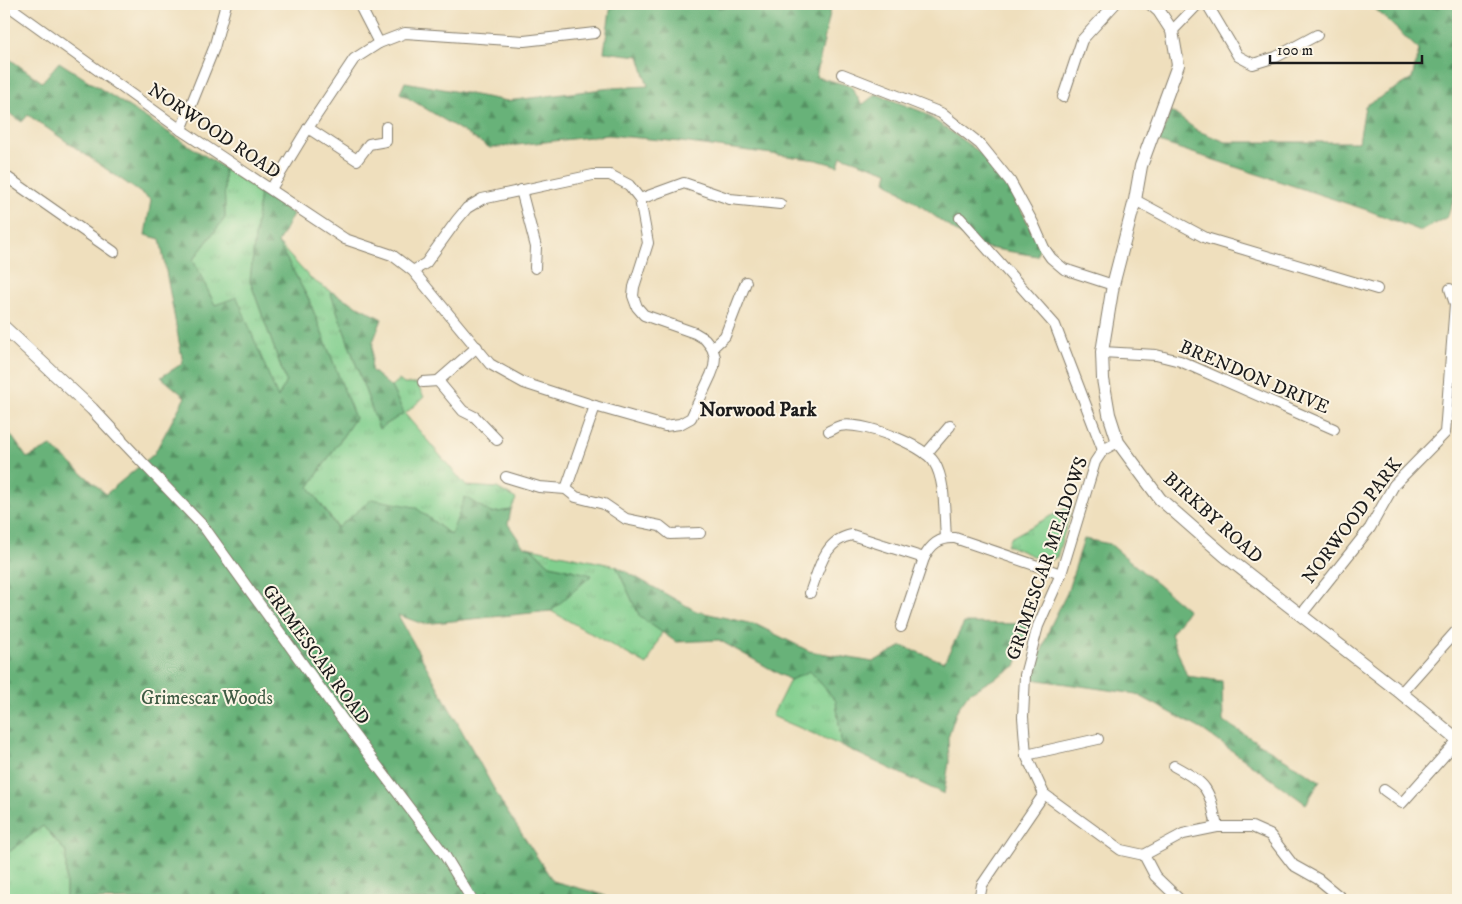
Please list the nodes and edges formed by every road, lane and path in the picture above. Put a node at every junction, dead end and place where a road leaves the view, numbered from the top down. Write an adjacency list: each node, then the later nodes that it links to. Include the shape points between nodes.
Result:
1 (6, 4): 16 (street, NORWOOD ROAD)
2 (226, 4): 16 (street, via 214,48)
3 (359, 4): 11 (street)
4 (1115, 4): 13 (street, via 1082,40)
5 (1151, 4): 8 (street)
6 (1198, 4): 8 (street)
7 (1207, 4): 10 (street, via 1238,56 1253,64 1276,57)
8 (1172, 31): 21 (street, BIRKBY ROAD, via 1178,65 1141,166)
9 (595, 33): 11 (street, via 524,42 406,33)
10 (1317, 35)
11 (379, 43): 15 (street, via 354,59)
12 (842, 74): 28 (street, via 941,113 980,144 1010,182 1051,258 1064,269)
13 (1063, 97)
14 (386, 127): 15 (street, via 386,141 369,144 357,160)
15 (308, 128): 18 (street)
16 (181, 130): 18 (street, NORWOOD ROAD)
17 (4, 176): 24 (street)
18 (271, 189): 26 (street, NORWOOD ROAD, via 345,239 392,255)
19 (520, 190): 20 (street, via 593,175 610,175 629,186); 25 (street, via 536,247); 26 (street, via 482,199 467,208 426,263)
20 (640, 199): 22 (street, via 684,184 730,199); 34 (street, via 648,243 634,287 637,308 649,318 695,333)
21 (1135, 200): 28 (street, BIRKBY ROAD); 29 (street, via 1206,238)
22 (780, 204)
23 (960, 218): 45 (street, via 1055,325)
24 (114, 252)
25 (535, 268)
26 (413, 272): 33 (street, NORWOOD ROAD)
27 (746, 282): 34 (street, via 725,336)
28 (1113, 285): 35 (street, BIRKBY ROAD)
29 (1377, 289)
30 (1450, 289): 31 (street, NORWOOD PARK)
31 (1456, 304): 54 (street, NORWOOD PARK, via 1445,433 1394,484 1370,528)
32 (4, 327): 42 (street)
33 (477, 347): 36 (street); 38 (street, NORWOOD ROAD, via 490,364 524,383)
34 (712, 348): 38 (street, NORWOOD ROAD, via 714,367 691,418 680,424 665,426)
35 (1102, 352): 40 (street, BRENDON DRIVE, via 1156,355 1180,361); 44 (street, BIRKBY ROAD, via 1103,379)
36 (438, 381): 37 (street); 43 (street, via 463,411 476,417)
37 (423, 382)
38 (595, 406): 48 (street)
39 (950, 426): 46 (street)
40 (1334, 429)
41 (830, 431): 46 (street, via 840,426 869,428 892,435)
42 (120, 439): 66 (street, GRIMESCAR ROAD, via 204,527 444,854)
43 (497, 440)
44 (1118, 442): 45 (street, GRIMESCAR MEADOWS); 54 (street, BIRKBY ROAD, via 1160,499 1225,556)
45 (1103, 450): 52 (street, GRIMESCAR MEADOWS, via 1091,473)
46 (926, 454): 50 (street, via 934,462 942,488)
47 (506, 477): 48 (street)
48 (566, 489): 49 (street, via 576,497 604,504 626,520 660,526 670,534)
49 (700, 533)
50 (946, 537): 51 (street, via 936,541); 52 (street)
51 (924, 558): 53 (street, via 852,535 842,537 826,551); 55 (street)
52 (1061, 574): 60 (street, GRIMESCAR MEADOWS, via 1038,626 1025,675 1023,717)
53 (810, 593)
54 (1301, 615): 57 (street, BIRKBY ROAD)
55 (901, 627)
56 (1458, 629): 57 (street)
57 (1401, 693): 59 (street, BIRKBY ROAD)
58 (1098, 739): 60 (street)
59 (1458, 740): 62 (street, via 1402,803)
60 (1026, 755): 63 (street, GRIMESCAR MEADOWS)
61 (1174, 766): 64 (street, via 1206,787)
62 (1384, 790)
63 (1044, 794): 65 (street, GRIMESCAR MEADOWS, via 1121,850); 67 (street, via 982,885)
64 (1217, 827): 65 (street, via 1183,834); 69 (street, via 1252,827 1270,835 1293,865 1318,879)
65 (1144, 855): 68 (street, via 1155,876)
66 (472, 900)
67 (979, 900)
68 (1180, 900)
69 (1341, 900)

